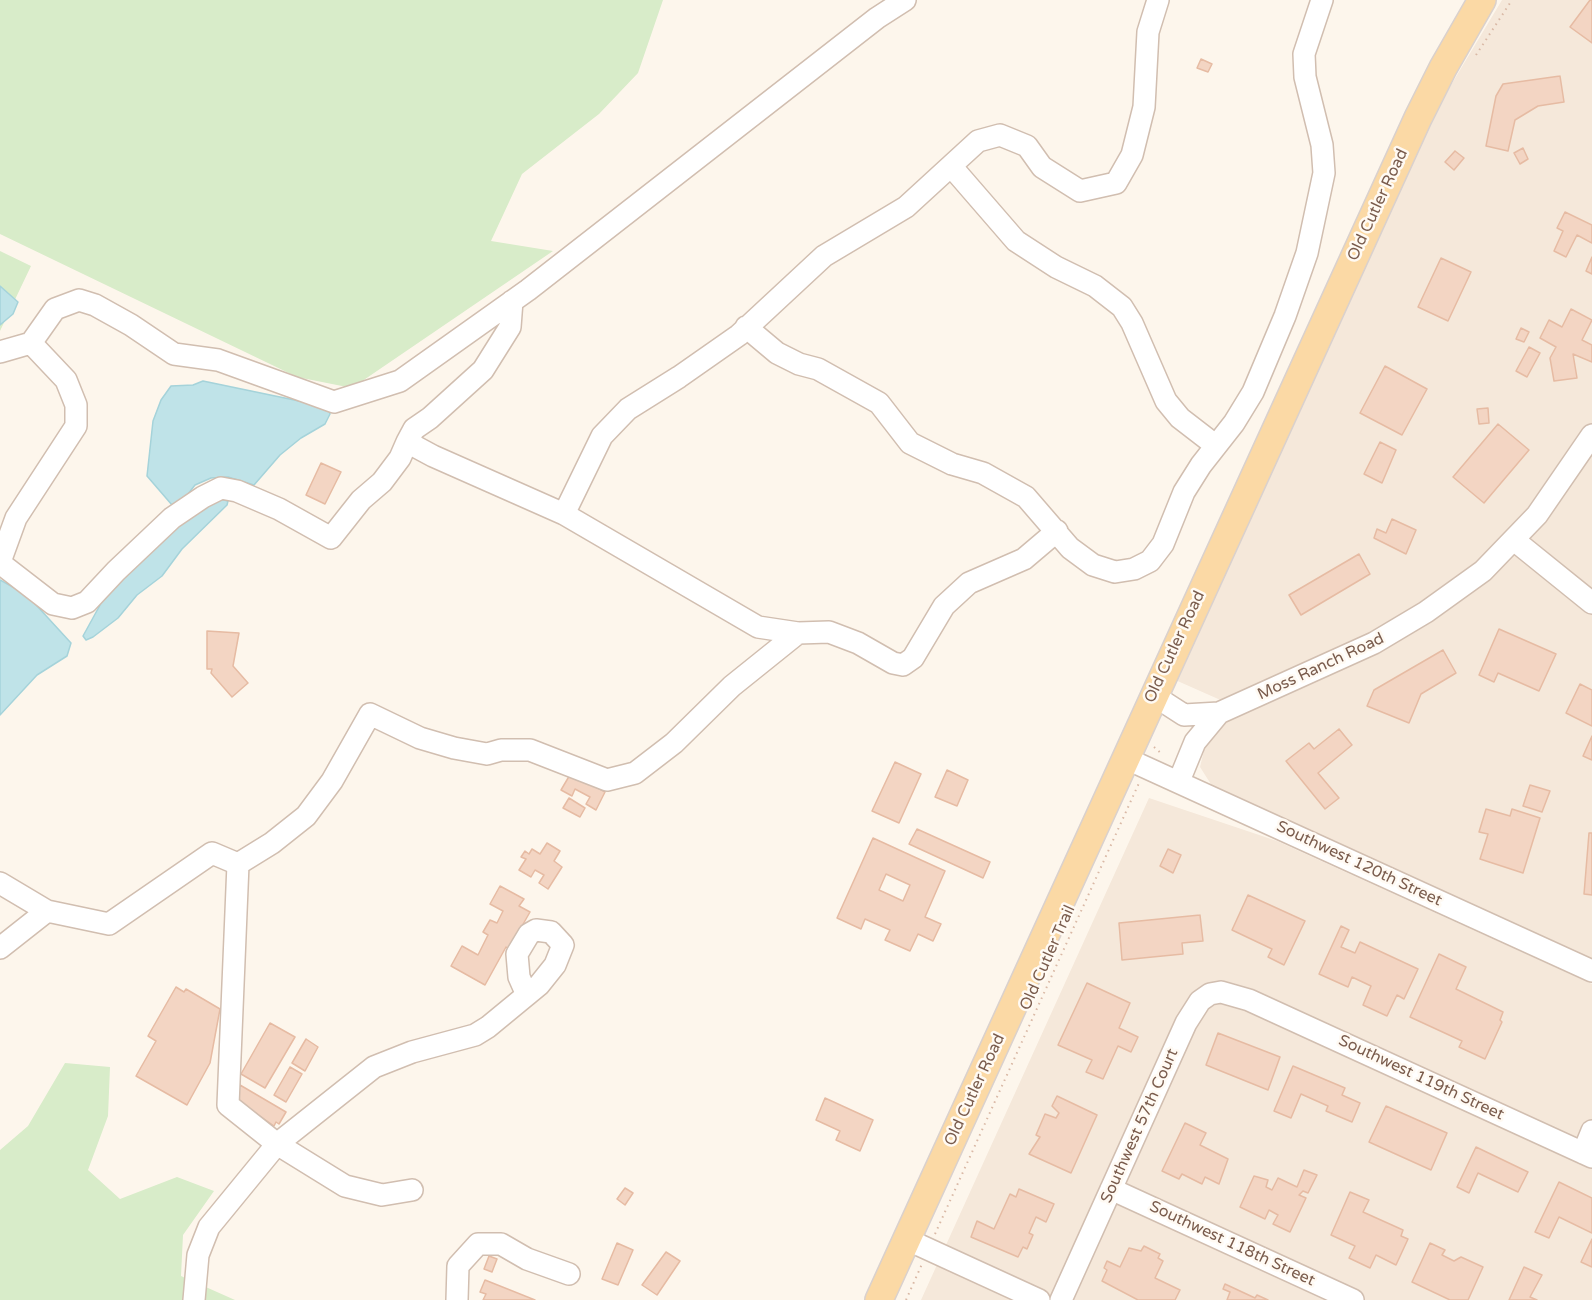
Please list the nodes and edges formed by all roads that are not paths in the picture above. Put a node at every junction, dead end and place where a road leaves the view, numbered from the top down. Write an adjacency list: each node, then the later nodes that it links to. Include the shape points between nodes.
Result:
1 (905, 0): 6 (street)
2 (1158, 0): 5 (street, via 1148,32 1144,107 1132,155 1116,183 1080,191 1042,167 1027,146 1000,135 978,141)
3 (1322, 0): 12 (street, via 1304,54 1305,77 1322,145 1320,201 1285,316 1253,392)
4 (1482, 0): 19 (main road, Old Cutler Road, via 1418,118)
5 (951, 166): 7 (street, via 906,207 824,256); 12 (street, via 1016,241 1095,286 1122,307 1166,401 1180,418)
6 (512, 301): 8 (street, via 400,381 334,402 218,360 174,354 131,325 78,300 55,309); 11 (street, via 510,327 483,370 414,429)
7 (746, 327): 13 (street, via 679,378 628,409 602,436); 14 (street, via 777,353 818,369 879,403 910,442 952,464 983,473 1026,497)
8 (31, 343): 9 (street); 16 (street, via 66,380 76,405 76,426 22,508)
9 (0, 352)
10 (1592, 435): 15 (street, Moss Ranch Road, via 1553,494)
11 (407, 442): 13 (street); 16 (street, via 382,483 362,500 331,538 279,509 221,488 172,518 87,602 72,608 53,604)
12 (1215, 445): 14 (street, via 1184,492 1163,544 1150,561 1115,572 1093,565 1070,548)
13 (564, 514): 18 (street, via 758,627)
14 (1057, 531): 18 (street, via 1024,559 969,583 944,606 913,658 903,665 829,632)
15 (1514, 540): 17 (street); 20 (street, Moss Ranch Road, via 1483,571 1399,630 1349,657)
16 (0, 563)
17 (1592, 603)
18 (798, 633): 23 (street, via 732,686 674,743 635,773 607,780 530,750 487,754 454,748 420,738 370,714 332,781 306,816)
19 (1153, 694): 20 (street, Moss Ranch Road, via 1184,715); 21 (main road, Old Cutler Road)
20 (1219, 714): 22 (street, Moss Ranch Road, via 1195,742)
21 (1125, 758): 22 (street, Southwest 120th Street); 35 (main road, Old Cutler Road)
22 (1179, 781): 27 (street, Southwest 120th Street)
23 (238, 864): 25 (street, via 212,853 109,924); 31 (street, via 228,1105)
24 (0, 883): 25 (street)
25 (47, 911): 26 (street)
26 (0, 948)
27 (1592, 971)
28 (526, 995): 31 (street, via 475,1035 374,1067)
29 (1249, 1000): 32 (street, Southwest 119th Street); 33 (street, Southwest 57th Court, via 1221,992 1210,994 1192,1012)
30 (1592, 1131): 32 (street)
31 (277, 1144): 34 (street, via 357,1190 382,1195); 37 (street, via 209,1227 196,1266)
32 (1587, 1155)
33 (1112, 1189): 41 (street, Southwest 57th Court); 42 (street, Southwest 118th Street)
34 (412, 1190)
35 (919, 1239): 39 (main road, Old Cutler Road); 40 (street)
36 (569, 1274): 38 (street, via 527,1259 501,1244 478,1244 458,1266)
37 (194, 1300)
38 (457, 1300)
39 (879, 1300)
40 (1039, 1300)
41 (1061, 1300)
42 (1353, 1300)

